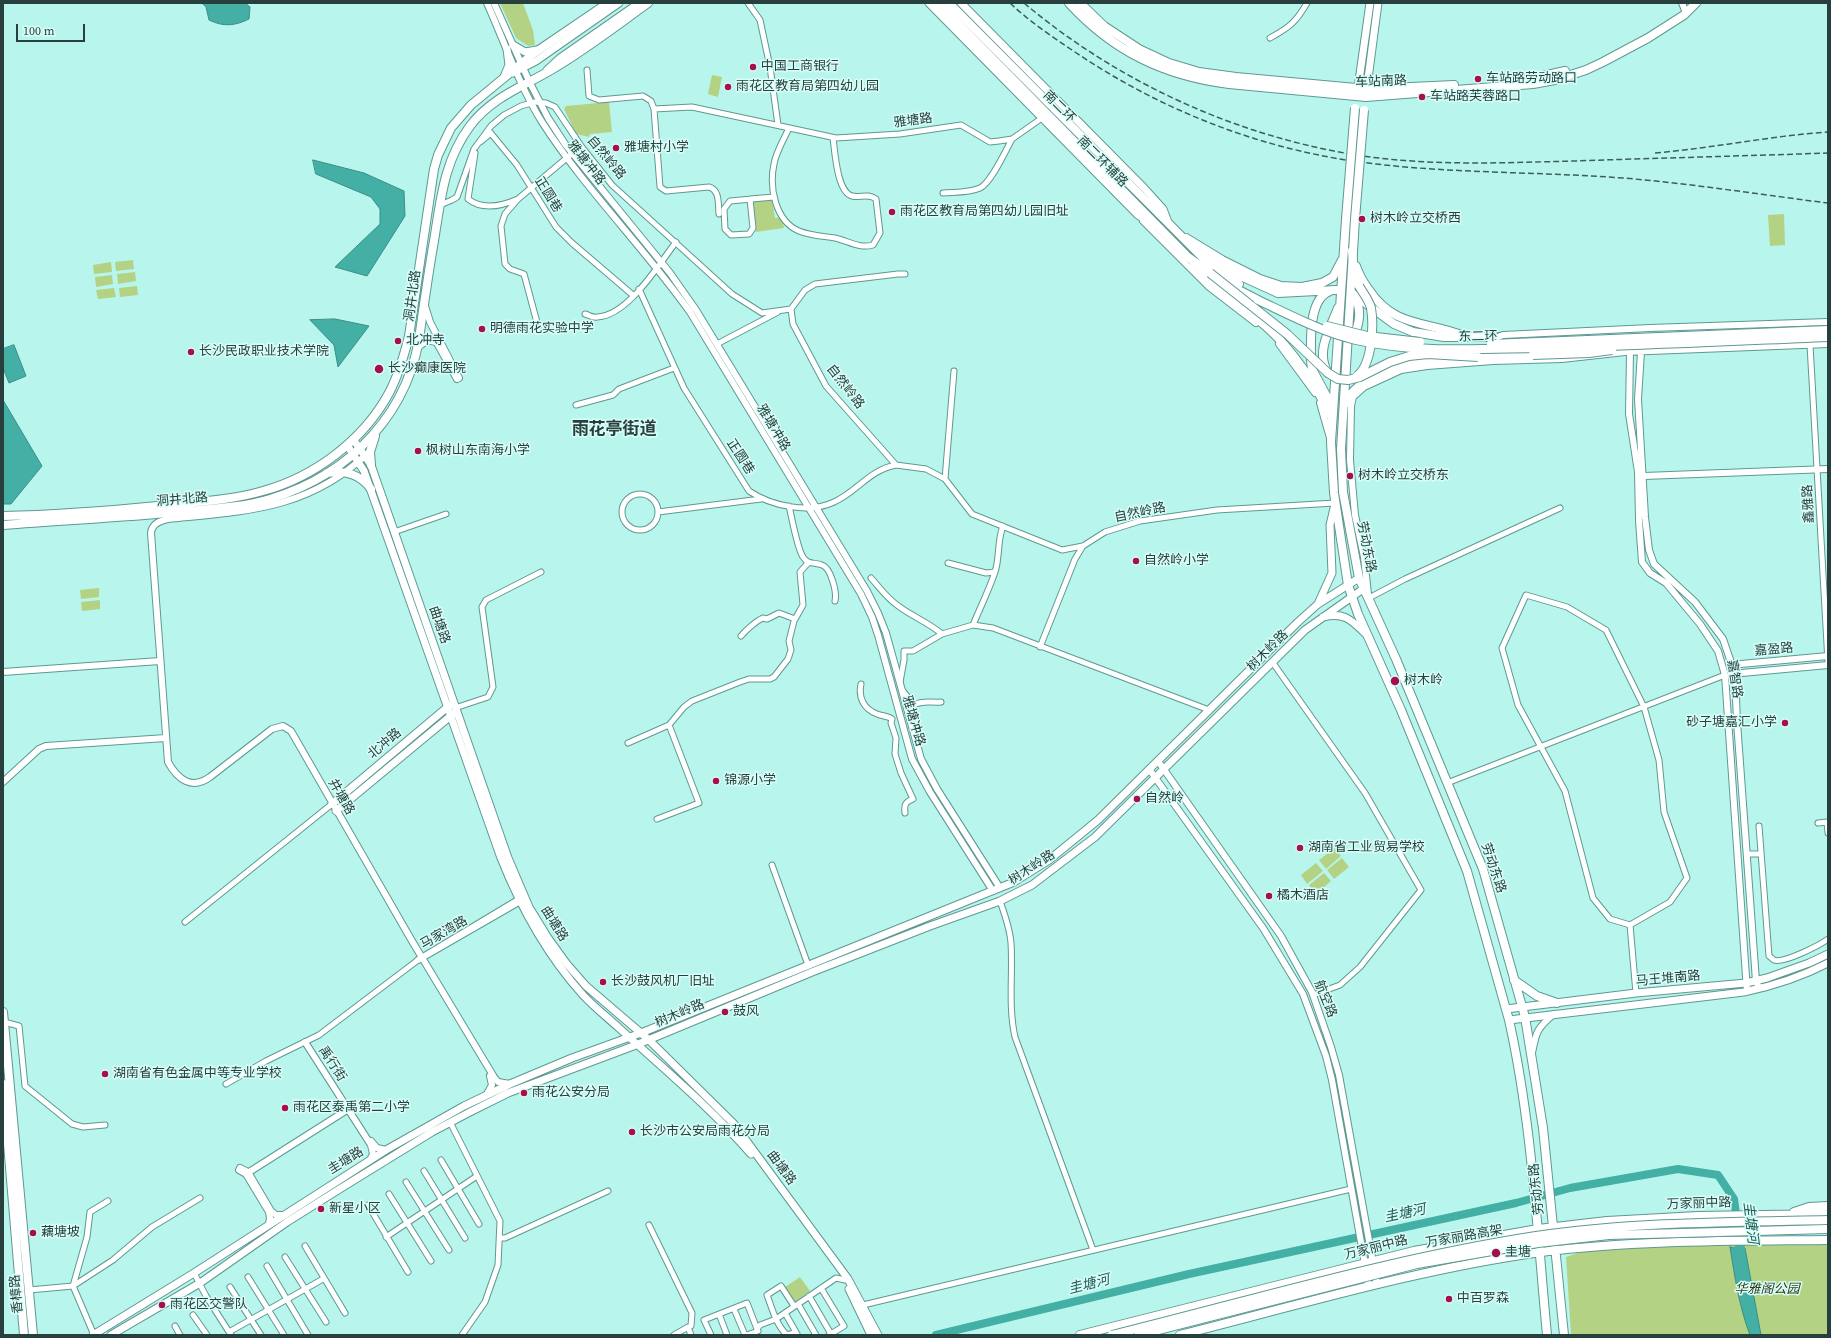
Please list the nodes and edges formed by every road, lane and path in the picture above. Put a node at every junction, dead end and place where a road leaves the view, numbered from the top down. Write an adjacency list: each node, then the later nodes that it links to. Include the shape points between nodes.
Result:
1 (487, 3): 20 (street, 雅塘冲路)
2 (494, 3): 20 (street, 雅塘冲路)
3 (608, 3): 21 (main road, 洞井北路)
4 (619, 3): 22 (main road, via 536,61)
5 (639, 3): 24 (main road, via 560,58)
6 (648, 3): 24 (main road, 洞井北路, via 609,32)
7 (748, 3): 33 (street, via 760,20)
8 (929, 3): 32 (main road, 南二环辅路)
9 (938, 3): 50 (main road, 南二环)
10 (949, 3): 49 (main road, 南二环)
11 (960, 3): 49 (main road, 南二环辅路, via 1164,209)
12 (1069, 3): 27 (main road, 车站南路, via 1110,40 1163,69 1210,82 1325,93)
13 (1080, 3): 27 (main road, 车站南路, via 1124,40 1154,57 1184,68 1236,77 1326,84)
14 (1308, 3): 19 (street, via 1297,19)
15 (1370, 3): 27 (main road)
16 (1378, 3): 28 (main road)
17 (1696, 3): 18 (main road, 车站南路)
18 (1685, 7): 28 (main road, 车站南路, via 1645,34 1601,57 1552,74 1511,82)
19 (1270, 38)
20 (510, 47): 21 (main road, via 530,53); 22 (street, 雅塘冲路); 25 (main road, via 509,65)
21 (539, 49): 22 (main road, 洞井北路)
22 (519, 68): 25 (main road, 洞井北路); 26 (street, 雅塘冲路)
23 (587, 70): 31 (street, via 589,96 599,100 643,96 651,101)
24 (541, 75): 26 (main road, 洞井北路)
25 (503, 79): 91 (main road, 洞井北路, via 462,114 451,128 438,155 431,184 404,355 389,393 370,421)
26 (526, 83): 29 (street, 雅塘冲路); 30 (street, 雅塘冲路); 45 (main road, 洞井北路, via 492,103 463,136 452,156)
27 (1357, 92): 28 (main road, 车站南路); 48 (main road, bridge)
28 (1367, 93): 48 (main road, bridge)
29 (540, 102): 30 (street); 38 (street, 自然岭路, via 555,107); 39 (street, 雅塘冲路)
30 (532, 103): 35 (street, via 504,115); 39 (street, 雅塘冲路, via 541,120)
31 (654, 109): 33 (street, 雅塘路, via 692,107); 46 (street, via 660,187 666,191 714,188 717,192)
32 (1042, 118): 37 (street, 雅塘路); 47 (main road, 南二环辅路)
33 (778, 125): 34 (street, 雅塘路)
34 (789, 128): 36 (street, 雅塘路); 42 (street, via 774,164)
35 (489, 132): 40 (street, 正圆巷, via 517,165); 43 (street, via 475,151 468,199 475,204 487,206 505,205); 45 (street, via 474,149 457,197)
36 (833, 138): 37 (street, 雅塘路, via 900,134 961,125 990,142); 42 (street, via 840,184 845,193 853,196 867,195 876,199 880,233 873,245 859,246 798,230 786,220)
37 (1012, 139): 41 (street, via 982,187)
38 (581, 146): 39 (street); 52 (street, 自然岭路, via 612,185)
39 (570, 156): 40 (street); 57 (street, 雅塘冲路)
40 (531, 188): 43 (street); 61 (street, 正圆巷, via 556,227)
41 (943, 193)
42 (774, 197): 44 (street)
43 (518, 199): 68 (street, via 505,214 501,226 505,264 524,274)
44 (750, 199): 44 (street, via 730,201 724,209 725,229 731,235 749,234 753,228)
45 (440, 205): 62 (main road, 洞井北路)
46 (719, 214)
47 (1138, 215): 50 (main road, 南二环辅路); 92 (street, via 1208,286 1278,342 1319,400)
48 (1350, 219): 54 (main road); 55 (main road)
49 (1168, 222): 51 (main road, 东二环)
50 (1161, 230): 56 (main road, 东二环)
51 (1178, 232): 53 (main road, 东二环); 55 (main road, via 1209,253 1274,285 1316,285 1333,277)
52 (676, 242): 57 (street); 65 (street, 自然岭路, via 732,294 762,313)
53 (1193, 248): 73 (main road, 东二环, bridge, via 1214,268 1240,284 1311,319 1342,330 1374,337 1442,344); 88 (main road, via 1232,272 1273,292 1287,294 1336,290 1326,292 1317,301 1311,345 1312,369 1326,397)
54 (1352, 251): 70 (main road, via 1358,272 1372,296 1394,316); 82 (main road); 85 (main road, bridge, via 1354,272 1370,308 1371,335 1367,364)
55 (1344, 254): 63 (main road)
56 (1188, 257): 58 (main road, 东二环); 88 (main road, via 1214,285 1271,331 1286,347 1316,388)
57 (659, 264): 60 (street); 74 (street, 雅塘冲路, via 696,310); 110 (street, 雅塘冲路)
58 (1210, 273): 77 (main road, 东二环, bridge, via 1246,294 1311,325 1335,334 1370,342 1473,350); 84 (main road, bridge, via 1287,334)
59 (904, 274): 64 (street, via 815,284 805,290)
60 (639, 289): 61 (street); 81 (street, 正圆巷)
61 (634, 296): 66 (street, via 618,310 607,315 596,318)
62 (424, 300): 78 (main road, 洞井北路); 78 (street, via 430,322 459,378 456,379 437,343 425,342)
63 (1341, 301): 84 (main road, bridge, via 1322,352); 88 (main road)
64 (791, 309): 65 (street, 自然岭路); 99 (street, 自然岭路, via 793,324 826,386)
65 (779, 312): 74 (street)
66 (585, 314)
67 (1828, 322): 71 (street, bridge, via 1650,328)
68 (539, 330)
69 (1828, 330): 73 (main road, 东二环, bridge)
70 (1464, 336): 71 (main road); 82 (main road, via 1456,338 1413,332 1394,324 1353,294 1360,309 1359,321)
71 (1498, 337): 73 (main road, bridge)
72 (1828, 337): 77 (main road, 东二环, bridge)
73 (1522, 342)
74 (717, 344): 111 (street, 雅塘冲路)
75 (1828, 344): 76 (street)
76 (1810, 345): 77 (street); 100 (street, 鑫雅路)
77 (1643, 348): 79 (street); 80 (main road, bridge, via 1589,353); 104 (street, 嘉智路, via 1638,399)
78 (417, 350): 90 (main road, 洞井北路, via 398,400)
79 (1630, 352): 86 (street, via 1589,357 1410,368 1378,380); 144 (street, 嘉智路, via 1629,414 1638,472 1642,562 1650,573 1666,583 1700,624 1718,651)
80 (1478, 357): 85 (main road, bridge, via 1428,354 1409,356); 89 (main road, bridge, via 1413,362 1372,378 1348,397)
81 (674, 368): 87 (street, via 619,389 613,396); 107 (street, 正圆巷, via 749,491)
82 (1346, 368): 89 (main road)
83 (954, 371): 105 (street)
84 (1328, 374): 85 (main road, bridge, via 1338,379)
85 (1353, 379)
86 (1353, 396): 89 (street); 129 (street, via 1350,416 1350,465)
87 (576, 405)
88 (1332, 421): 92 (main road, 劳动东路)
89 (1341, 426): 125 (main road, 劳动东路, via 1343,492)
90 (378, 430): 94 (main road, 洞井北路); 96 (main road)
91 (353, 439): 93 (main road, 洞井北路); 94 (main road)
92 (1332, 442): 108 (main road, 劳动东路)
93 (347, 445): 95 (main road, 曲塘路); 115 (main road, 洞井北路, via 319,465 279,486 236,497 121,509)
94 (360, 448): 95 (main road, 洞井北路); 96 (main road)
95 (353, 454): 97 (main road, 曲塘路); 103 (main road, 洞井北路)
96 (368, 454): 97 (street, 井塘路); 98 (main road)
97 (359, 462): 102 (street, 井塘路); 106 (main road, 曲塘路)
98 (371, 465): 118 (main road, 曲塘路)
99 (896, 465): 105 (street, 自然岭路, via 926,469); 111 (street, 正圆巷, via 884,467 834,502)
100 (1818, 469): 101 (street); 104 (street); 139 (street, 鑫雅路)
101 (1828, 469)
102 (346, 473): 103 (main road); 106 (main road, via 362,479); 140 (street, 井塘路, via 284,503 163,520 153,526 150,533)
103 (324, 474): 116 (main road, 洞井北路, via 288,492 244,505)
104 (1644, 476): 142 (street, 嘉智路, via 1645,518 1649,550 1654,564 1695,602 1723,640)
105 (945, 479): 117 (street, 自然岭路, via 972,514)
106 (371, 490): 153 (main road, 曲塘路)
107 (761, 499): 109 (street, 正圆巷); 113 (street)
108 (1335, 503): 119 (street, 自然岭路, via 1217,510 1140,521 1105,532); 126 (main road, 劳动东路); 131 (main road, via 1330,525 1332,573)
109 (789, 506): 110 (street, 正圆巷); 120 (street, via 802,556)
110 (808, 507): 111 (street, 正圆巷); 177 (street, 雅塘冲路, via 861,594 872,617 912,759 921,779)
111 (816, 507): 149 (street, 雅塘冲路, via 878,612)
112 (1560, 508): 129 (street)
113 (658, 512): 113 (street, via 654,499 645,494 630,497 622,510 624,520 631,528 641,530 651,527 657,519)
114 (446, 514): 118 (street)
115 (3, 516)
116 (3, 525)
117 (1003, 526): 119 (street, 自然岭路, via 1062,550); 123 (street, via 998,538 999,551)
118 (394, 532): 151 (main road, 曲塘路)
119 (1083, 546): 138 (street, via 1075,559)
120 (808, 563): 130 (street, via 822,565 827,569 836,594); 133 (street, via 800,572 803,605)
121 (948, 563): 123 (street, via 986,573)
122 (540, 572): 151 (street, via 486,600 482,607 493,688 488,697)
123 (995, 572): 134 (street)
124 (871, 578): 135 (street, via 899,607)
125 (1359, 578): 126 (main road, 树木岭路); 127 (main road, 劳动东路)
126 (1348, 585): 128 (main road, 劳动东路); 131 (main road, 树木岭路)
127 (1363, 589): 128 (main road, 树木岭路); 129 (main road, 劳动东路)
128 (1352, 595): 132 (main road, 树木岭路); 137 (main road, 劳动东路)
129 (1369, 598): 166 (main road, 劳动东路)
130 (835, 601)
131 (1318, 604): 154 (main road, 树木岭路)
132 (1321, 618): 137 (main road, via 1331,615 1344,616); 141 (main road, 树木岭路, via 1305,630)
133 (795, 619): 136 (street, via 779,613 767,619 763,618); 156 (street, via 789,641 791,650 788,659 774,677 748,679 692,701)
134 (973, 625): 135 (street); 138 (street, via 993,628)
135 (942, 634): 149 (street, via 913,651 904,652)
136 (741, 636)
137 (1368, 636): 197 (main road, 劳动东路, via 1467,871)
138 (1040, 647): 154 (street)
139 (1828, 658): 142 (street, 嘉盈路)
140 (159, 661): 145 (street); 157 (street, 井塘路)
141 (1273, 663): 162 (main road, 树木岭路); 194 (street, via 1365,793 1421,890 1360,967 1340,985)
142 (1732, 665): 144 (street, 嘉盈路); 146 (street, 嘉智路)
143 (1828, 665): 146 (street, 嘉盈路)
144 (1722, 666): 147 (street, 嘉智路)
145 (3, 672)
146 (1735, 674): 147 (street, 嘉盈路); 173 (street, 嘉智路)
147 (1725, 675): 152 (street); 189 (street, 嘉智路)
148 (860, 684): 168 (street, via 863,704 869,710 892,719 896,738 894,754 912,799 904,805)
149 (900, 685): 150 (street, via 914,705); 176 (street, 雅塘冲路, via 914,739 928,774)
150 (941, 702)
151 (455, 707): 153 (main road, 北冲路); 155 (main road, 北冲路); 178 (main road, 曲塘路)
152 (1644, 707): 159 (street); 159 (street, via 1606,630 1567,607 1526,595 1502,648 1518,705); 181 (street, via 1659,760 1664,812 1687,878 1670,902)
153 (447, 708): 155 (main road, 曲塘路); 167 (main road, 北冲路)
154 (1210, 710): 160 (main road, 树木岭路)
155 (450, 716): 167 (main road, 北冲路); 178 (main road, 曲塘路, via 501,858)
156 (669, 725): 158 (street); 169 (street, via 699,803)
157 (164, 737): 164 (street, via 45,744 37,747); 165 (street, via 42,748); 167 (street, 井塘路, via 171,767 185,780 195,784 210,777 272,729 279,726 288,728 295,735)
158 (628, 744)
159 (1540, 747): 166 (street); 181 (street, via 1565,791 1593,898 1610,919)
160 (1158, 760): 161 (main road, 树木岭路); 162 (street, 航空路)
161 (1149, 769): 163 (street, 航空路); 176 (main road, 树木岭路, via 1084,833 1033,872)
162 (1164, 770): 163 (main road, 树木岭路); 194 (street, 航空路, via 1281,936)
163 (1156, 778): 179 (main road, 树木岭路, via 1080,848 1032,885); 193 (street, 航空路, via 1263,928)
164 (3, 779)
165 (3, 782)
166 (1447, 783): 187 (main road, 劳动东路, via 1483,869)
167 (335, 807): 180 (street); 184 (street, 井塘路)
168 (904, 813)
169 (658, 819)
170 (1818, 823): 172 (street, via 1827,822)
171 (1759, 826): 174 (street)
172 (1828, 833)
173 (1747, 854): 174 (street); 188 (street, 嘉智路)
174 (1761, 854): 182 (street, via 1769,956 1779,960 1806,951)
175 (772, 865): 186 (street)
176 (1000, 888): 177 (main road, 树木岭路)
177 (993, 891): 186 (main road, 树木岭路)
178 (522, 899): 184 (street, 马家湾路); 203 (main road, 曲塘路, via 582,982); 204 (main road, 曲塘路, via 527,916 555,961 582,994)
179 (1000, 901): 205 (main road, 树木岭路, via 812,972); 253 (street, via 1011,942 1010,1007 1014,1037)
180 (185, 922)
181 (1630, 925): 192 (street)
182 (1828, 939)
183 (1828, 954): 188 (main road, 马王堆南路)
184 (421, 958): 206 (street, via 319,1035); 213 (street, 井塘路, via 494,1077 498,1082); 214 (street, 井塘路, via 491,1078 492,1088)
185 (1827, 964): 190 (main road, 马王堆南路, via 1800,976)
186 (808, 965): 203 (main road, 树木岭路)
187 (1514, 980): 195 (main road, via 1536,996); 196 (main road, 劳动东路)
188 (1756, 981): 189 (main road, 马王堆南路); 190 (street, 嘉智路)
189 (1746, 983): 191 (street, 嘉智路); 192 (main road, 马王堆南路)
190 (1759, 988): 191 (main road, 马王堆南路)
191 (1746, 991): 199 (main road, 马王堆南路)
192 (1636, 993): 195 (main road, 马王堆南路)
193 (1303, 994): 194 (street); 210 (street, 航空路)
194 (1312, 994): 209 (street, 航空路)
195 (1557, 1003): 196 (main road, 马王堆南路)
196 (1522, 1007): 197 (main road, 马王堆南路); 200 (main road, 劳动东路)
197 (1506, 1009): 201 (main road, 劳动东路)
198 (3, 1012): 202 (main road, 香樟路)
199 (1556, 1013): 200 (main road, 马王堆南路); 208 (street, via 1541,1025 1535,1036)
200 (1525, 1017): 201 (main road, 马王堆南路); 208 (main road, 劳动东路)
201 (1509, 1020): 245 (main road, 劳动东路, via 1515,1044)
202 (4, 1022): 217 (street, via 19,1026 25,1086 72,1124 83,1127); 271 (main road, 香樟路)
203 (640, 1033): 204 (main road, 树木岭路); 205 (main road, 曲塘路)
204 (628, 1037): 207 (main road, 曲塘路); 213 (main road, 圭塘路)
205 (649, 1040): 207 (main road, 树木岭路); 275 (main road, 曲塘路, via 734,1124 848,1279)
206 (306, 1041): 212 (street); 215 (street, 禹行街)
207 (636, 1045): 216 (main road, 圭塘路, via 508,1093); 264 (main road, 曲塘路, via 732,1132 758,1163)
208 (1532, 1057): 244 (main road, 劳动东路)
209 (1339, 1075): 210 (street); 258 (street, 航空路, via 1371,1252)
210 (1332, 1080): 227 (street, 航空路)
211 (3, 1084): 219 (main road, 香樟路)
212 (226, 1084)
213 (510, 1084): 214 (main road, 圭塘路)
214 (486, 1095): 218 (main road, 圭塘路)
215 (349, 1108): 218 (street, 禹行街, via 375,1146); 220 (street, 禹行街, via 372,1147 373,1154); 223 (street)
216 (450, 1122): 224 (street); 265 (main road, 圭塘路, via 294,1218)
217 (105, 1125)
218 (386, 1150): 220 (main road, 圭塘路)
219 (6, 1153): 291 (main road, 香樟路)
220 (370, 1160): 237 (main road, 圭塘路)
221 (441, 1160): 226 (street)
222 (424, 1172): 231 (street)
223 (247, 1173): 237 (street, via 271,1211 276,1215); 241 (street, via 269,1212)
224 (477, 1176): 226 (street); 249 (street, via 500,1221)
225 (406, 1182): 235 (street)
226 (458, 1188): 231 (street); 242 (street)
227 (1351, 1189): 253 (street); 258 (street, 航空路, via 1363,1254)
228 (608, 1192): 249 (street)
229 (389, 1194): 240 (street)
230 (200, 1198): 266 (street, via 152,1227 113,1260)
231 (441, 1200): 235 (street); 248 (street)
232 (108, 1201): 266 (street, via 90,1212 87,1237)
233 (368, 1205): 247 (street)
234 (1828, 1206): 238 (main road, via 1809,1207)
235 (424, 1211): 240 (street); 252 (street)
236 (1828, 1214): 238 (main road, 万家丽中路)
237 (283, 1215): 241 (main road, 圭塘路)
238 (1783, 1215): 244 (main road, 万家丽中路, via 1698,1216)
239 (1828, 1220): 310 (main road, 万家丽路高架, bridge, via 1609,1227 1537,1236 1416,1258)
240 (408, 1223): 247 (street); 257 (street)
241 (269, 1224): 261 (main road, 圭塘路)
242 (479, 1224)
243 (649, 1225): 286 (street, via 692,1313 691,1326)
244 (1554, 1227): 245 (main road, 万家丽中路); 254 (main road, 劳动东路)
245 (1538, 1229): 255 (main road, 劳动东路); 258 (main road, 万家丽中路, via 1414,1251)
246 (1828, 1230): 311 (main road, 万家丽路高架, bridge, via 1609,1235 1538,1243 1417,1264)
247 (386, 1237): 260 (street)
248 (465, 1238)
249 (500, 1238): 300 (street, via 498,1265 485,1302)
250 (1828, 1240): 254 (main road, via 1610,1245)
251 (305, 1246): 263 (street)
252 (449, 1250)
253 (1094, 1250): 275 (street)
254 (1556, 1251): 255 (main road); 314 (main road, 劳动东路)
255 (1539, 1253): 267 (main road, via 1419,1274); 313 (main road, 劳动东路)
256 (285, 1257): 270 (street)
257 (431, 1261)
258 (1369, 1263): 267 (street, 航空路); 309 (main road, 万家丽中路)
259 (266, 1266): 273 (street)
260 (408, 1272)
261 (194, 1273): 265 (street); 293 (main road, 圭塘路)
262 (248, 1277): 277 (street)
263 (323, 1279): 270 (street); 278 (street)
264 (844, 1280): 269 (street, via 836,1278); 307 (main road, 曲塘路)
265 (200, 1283): 288 (street); 294 (main road, 圭塘路)
266 (73, 1286): 271 (street); 293 (street)
267 (1373, 1286): 312 (main road)
268 (230, 1287): 283 (street)
269 (821, 1288): 272 (street); 290 (street, via 844,1326)
270 (305, 1289): 273 (street); 284 (street)
271 (29, 1290): 292 (main road, 香樟路)
272 (809, 1296): 274 (street); 290 (street)
273 (286, 1300): 277 (street); 299 (street)
274 (796, 1305): 279 (street); 282 (street, via 781,1286 773,1290 767,1295); 306 (street)
275 (863, 1305): 308 (main road, 曲塘路)
276 (734, 1309): 280 (street); 287 (street, via 748,1304); 305 (street)
277 (268, 1310): 283 (street); 298 (street)
278 (345, 1313)
279 (785, 1313): 282 (street); 289 (street)
280 (719, 1314): 303 (street, via 704,1320); 304 (street)
281 (193, 1315): 296 (street)
282 (776, 1318): 287 (street, via 760,1325); 289 (street, via 787,1335)
283 (251, 1319): 288 (street); 297 (street)
284 (326, 1322)
285 (175, 1326): 295 (street)
286 (688, 1327): 301 (street); 302 (street)
287 (758, 1332): 305 (street)
288 (230, 1333)
289 (797, 1334)
290 (830, 1334)
291 (24, 1335)
292 (33, 1335)
293 (93, 1335)
294 (111, 1335)
295 (180, 1335)
296 (207, 1335)
297 (261, 1335)
298 (284, 1335)
299 (308, 1335)
300 (462, 1335)
301 (674, 1335)
302 (691, 1335)
303 (710, 1335)
304 (727, 1335)
305 (746, 1335)
306 (816, 1335)
307 (871, 1335)
308 (878, 1335)
309 (1080, 1335)
310 (1112, 1335)
311 (1139, 1335)
312 (1180, 1335)
313 (1547, 1335)
314 (1564, 1335)

